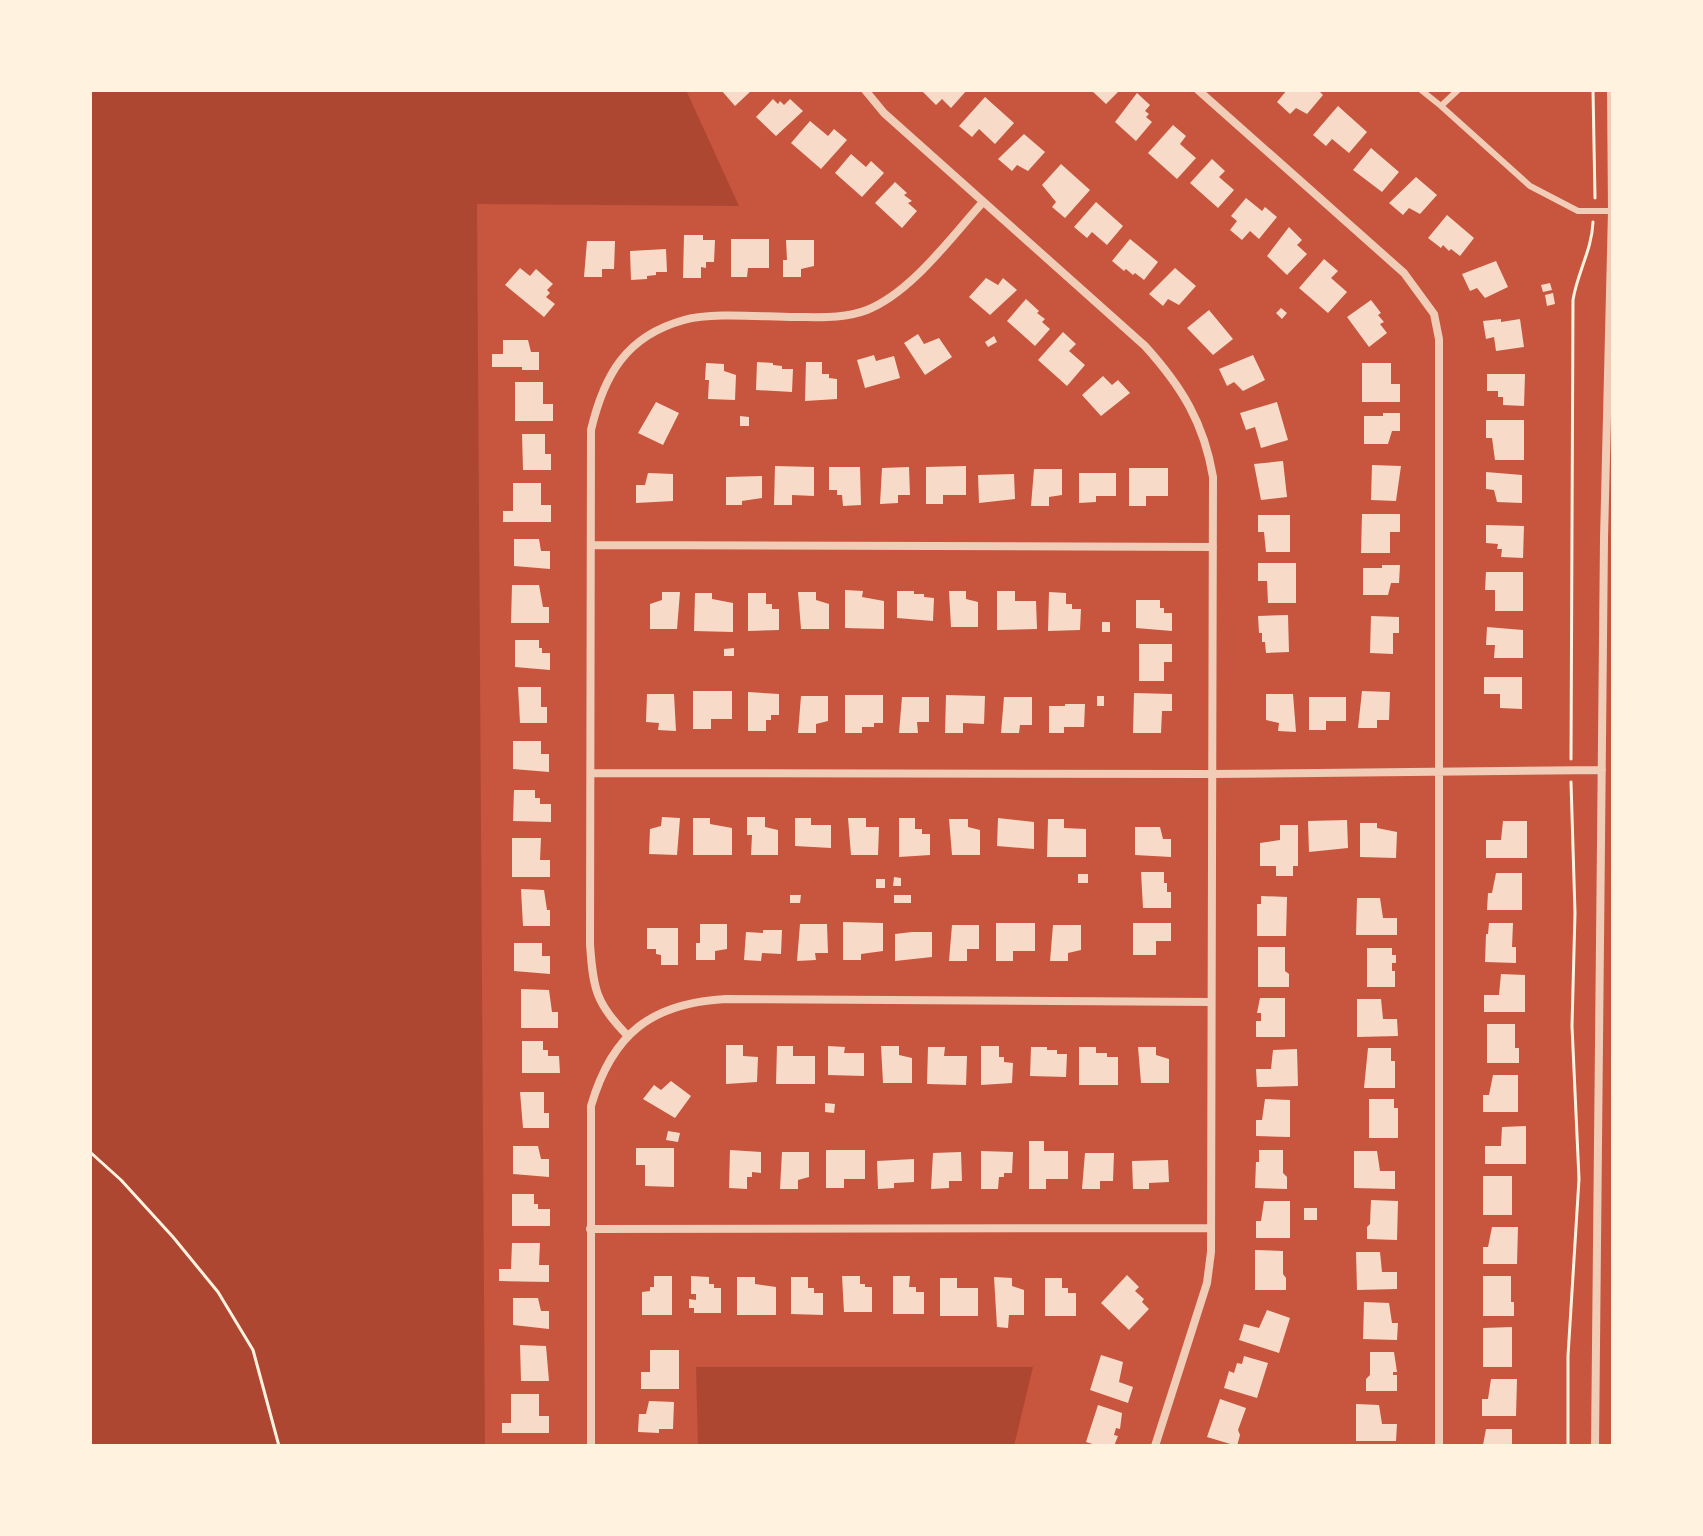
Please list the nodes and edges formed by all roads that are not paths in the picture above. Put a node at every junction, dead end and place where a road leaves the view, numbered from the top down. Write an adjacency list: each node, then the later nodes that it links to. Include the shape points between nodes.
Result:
1 (865, 90): 7 (street)
2 (1198, 90): 13 (street, via 1404,273 1434,314 1441,372)
3 (1421, 90): 6 (lane)
4 (1458, 90): 6 (lane)
5 (1611, 90): 8 (street)
6 (1441, 106): 8 (lane, via 1530,186 1578,211)
7 (983, 202): 10 (street, via 904,287 863,312 685,319 631,346 609,375 591,430); 11 (street, via 1171,375 1208,450)
8 (1613, 211): 9 (street)
9 (1608, 538): 12 (street)
10 (592, 545): 11 (street); 14 (street)
11 (1213, 547): 15 (street)
12 (1602, 770): 13 (street); 23 (street)
13 (1440, 772): 15 (street); 22 (street)
14 (591, 773): 15 (street); 17 (street, via 592,972 606,1015)
15 (1212, 774): 16 (street)
16 (1211, 1002): 17 (street, via 710,1000 670,1008); 18 (street)
17 (628, 1036): 19 (street, via 612,1056 591,1106)
18 (1211, 1228): 19 (street); 21 (street, via 1207,1283)
19 (590, 1229): 20 (street)
20 (591, 1446)
21 (1155, 1446)
22 (1439, 1446)
23 (1595, 1446)

